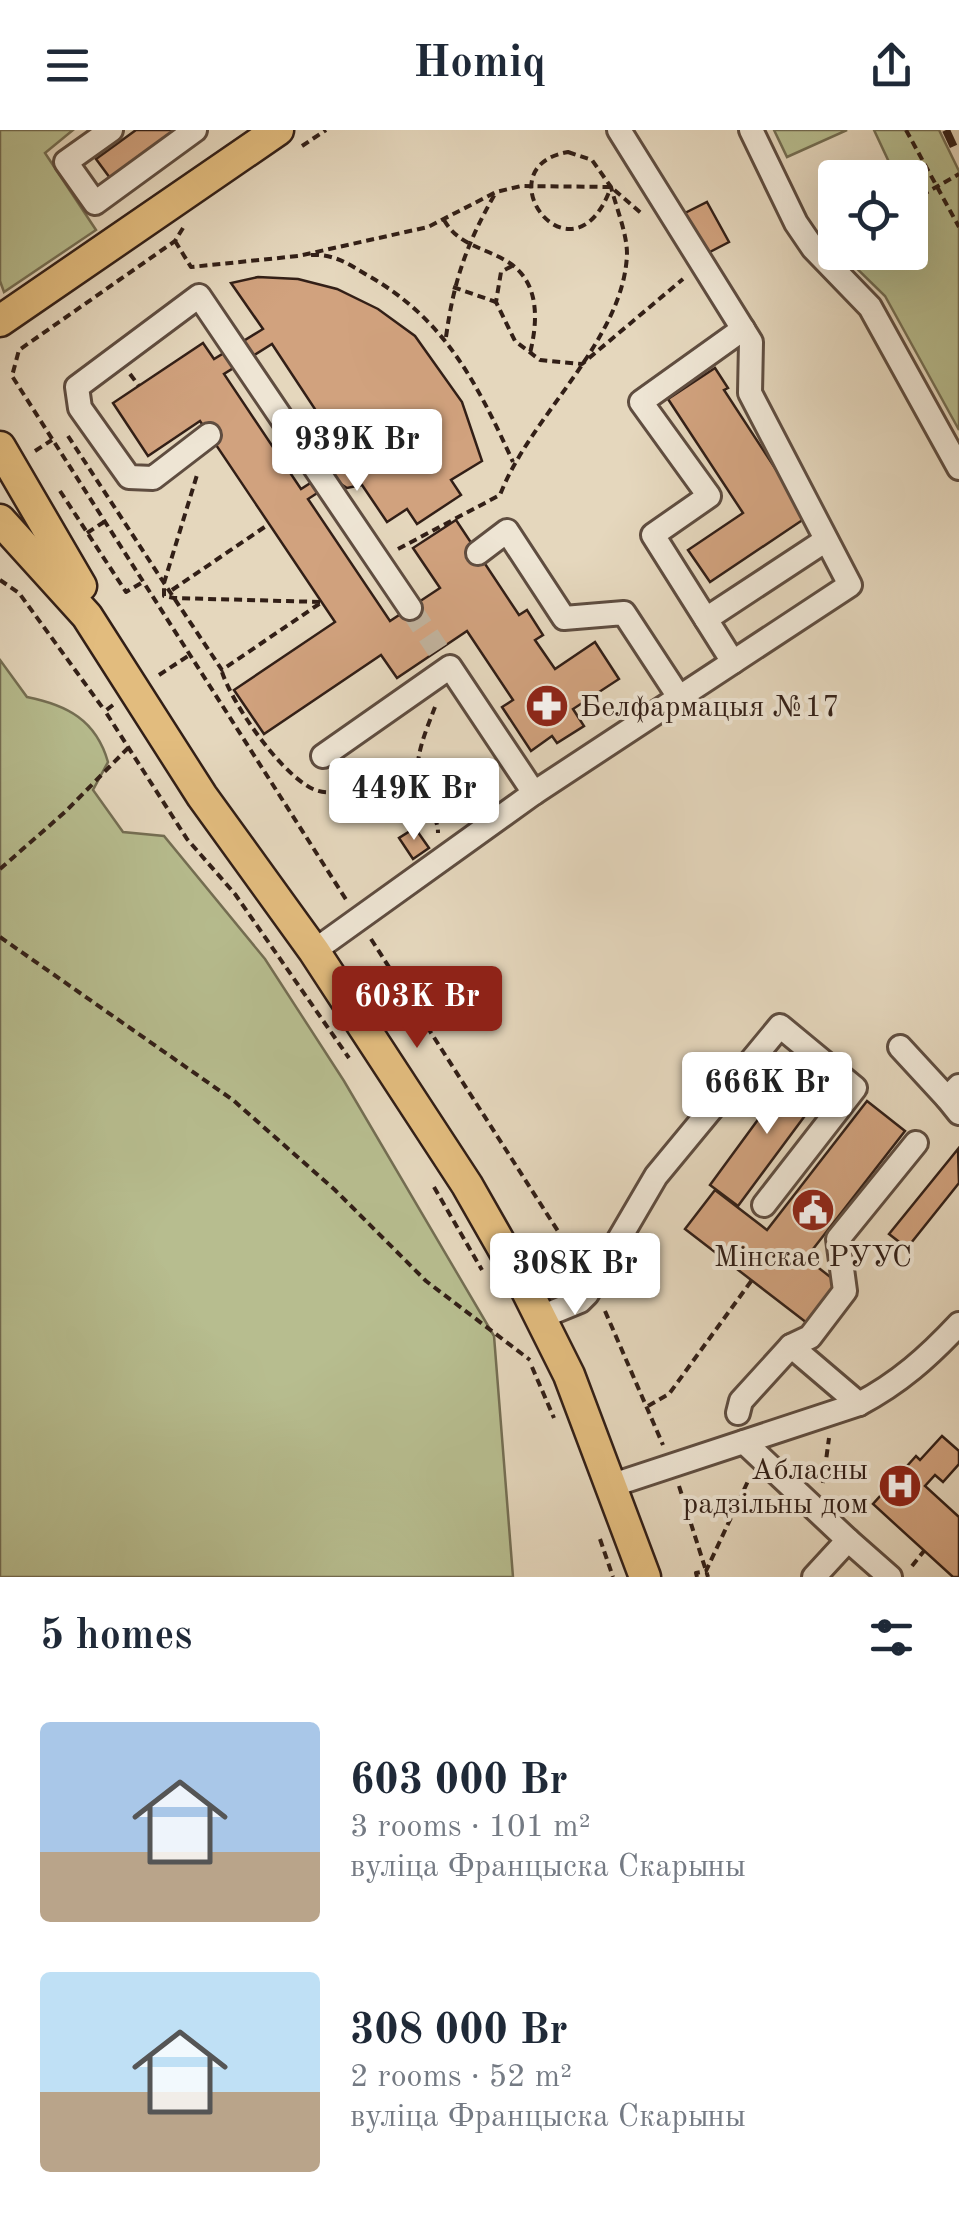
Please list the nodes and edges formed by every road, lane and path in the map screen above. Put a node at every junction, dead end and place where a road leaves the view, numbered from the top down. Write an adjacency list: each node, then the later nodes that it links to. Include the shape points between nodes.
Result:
1 (111, 130): 2 (street, via 66,162 95,203)
2 (195, 130)
3 (326, 130): 7 (path)
4 (619, 130): 21 (street)
5 (750, 130): 36 (street, via 796,222 870,307)
6 (906, 130): 11 (path)
7 (270, 138): 25 (main road)
8 (959, 174): 11 (path)
9 (531, 186): 10 (path); 10 (path, via 545,160 568,152 592,160); 10 (path, via 540,216 574,228 597,216); 12 (path)
10 (611, 187): 14 (path); 29 (path, via 627,250 621,290)
11 (936, 190): 13 (path); 17 (path)
12 (496, 192): 15 (path); 19 (path)
13 (928, 194)
14 (641, 213)
15 (444, 220): 19 (path); 20 (path)
16 (187, 223): 18 (path)
17 (959, 228)
18 (175, 242): 20 (path, via 191,267); 32 (path, via 19,350 12,376)
19 (466, 244): 22 (path); 23 (path)
20 (298, 256): 27 (path, via 331,254 395,291)
21 (702, 264): 26 (street); 29 (path)
22 (512, 266): 24 (path, via 501,272); 28 (path, via 528,283 538,321)
23 (453, 287): 24 (path); 27 (path)
24 (496, 302): 28 (path, via 515,341)
25 (0, 322)
26 (744, 329): 42 (street, via 751,342 750,393); 54 (street, via 641,402 710,496 654,535)
27 (446, 337): 34 (path)
28 (530, 353): 29 (path)
29 (582, 364): 34 (path)
30 (80, 408): 31 (street, via 129,477 153,478); 45 (street, via 77,387 199,296); 48 (path, via 70,410 62,426)
31 (210, 435): 48 (path)
32 (52, 440): 35 (path, via 33,452); 39 (path)
33 (0, 447): 57 (main road, via 90,600)
34 (513, 462): 45 (path, via 500,495)
35 (42, 464)
36 (959, 468)
37 (58, 490): 41 (path)
38 (0, 520): 57 (main road, via 86,616)
39 (105, 521): 41 (path); 47 (path)
40 (269, 524): 49 (path)
41 (87, 533): 47 (path, via 126,592)
42 (826, 540): 54 (street); 56 (street, via 850,585)
43 (0, 545): 57 (main road)
44 (478, 553): 58 (street, via 507,531 564,618 624,613)
45 (378, 560): 53 (street)
46 (0, 580): 59 (path, via 18,594)
47 (144, 582): 52 (path)
48 (164, 583): 49 (path); 50 (path)
49 (170, 591): 50 (path); 51 (path)
50 (164, 596): 51 (path); 52 (path)
51 (174, 598): 51 (path, via 266,601 322,602 222,670)
52 (156, 601): 64 (path)
53 (410, 608)
54 (706, 619): 56 (street)
55 (444, 659): 60 (street); 61 (street); 63 (path, via 417,757 422,797 438,821 437,846)
56 (733, 662): 58 (street)
57 (125, 678): 66 (main road)
58 (679, 698): 61 (street)
59 (104, 711)
60 (323, 756)
61 (534, 793): 63 (street)
62 (0, 869): 68 (path, via 129,748 187,839 235,894)
63 (424, 875): 64 (street)
64 (360, 922): 66 (street); 75 (path)
65 (0, 937): 79 (path, via 233,1100 426,1280)
66 (314, 951): 77 (main road, via 467,1185)
67 (900, 1047): 69 (street)
68 (359, 1073)
69 (955, 1099)
70 (916, 1143): 78 (street, via 838,1240 845,1291 810,1337)
71 (426, 1175): 73 (path)
72 (764, 1204): 75 (street, via 856,1088 780,1026 656,1176)
73 (486, 1276)
74 (752, 1280): 81 (path, via 669,1394)
75 (592, 1285): 77 (street, via 580,1300); 81 (path)
76 (959, 1324): 80 (street, via 896,1384)
77 (529, 1326): 79 (path); 87 (main road)
78 (791, 1346): 80 (street); 82 (street, via 740,1402)
79 (530, 1360): 84 (path)
80 (859, 1404): 83 (street)
81 (648, 1406): 86 (path)
82 (738, 1413)
83 (833, 1413): 85 (street); 88 (path)
84 (556, 1423)
85 (752, 1450): 86 (street); 88 (street); 92 (path)
86 (671, 1466): 87 (street); 92 (path)
87 (613, 1485): 94 (main road)
88 (818, 1512): 90 (street)
89 (596, 1528): 93 (path)
90 (848, 1540): 96 (street); 97 (street)
91 (924, 1551): 98 (path)
92 (707, 1574): 95 (path)
93 (613, 1577)
94 (645, 1577)
95 (697, 1577)
96 (814, 1577)
97 (890, 1577)
98 (903, 1577)

